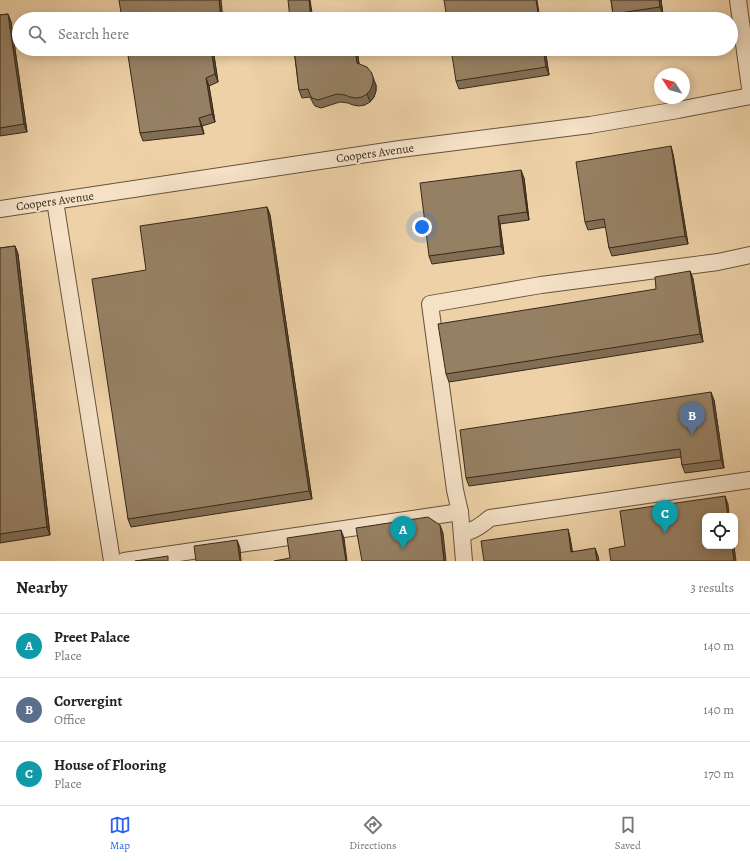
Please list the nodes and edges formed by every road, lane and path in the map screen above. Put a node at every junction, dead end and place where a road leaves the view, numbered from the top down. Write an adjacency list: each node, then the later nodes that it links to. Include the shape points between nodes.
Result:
1 (738, 0): 2 (street)
2 (750, 88)
3 (750, 96): 4 (street, Coopers Avenue, via 590,126 400,149)
4 (56, 201): 5 (street, Coopers Avenue); 10 (street)
5 (0, 209)
6 (750, 255): 8 (street, via 430,304)
7 (750, 480): 9 (street, via 490,518 481,527)
8 (460, 512): 9 (street); 11 (street)
9 (462, 533): 12 (street)
10 (112, 561)
11 (124, 561)
12 (464, 561)

